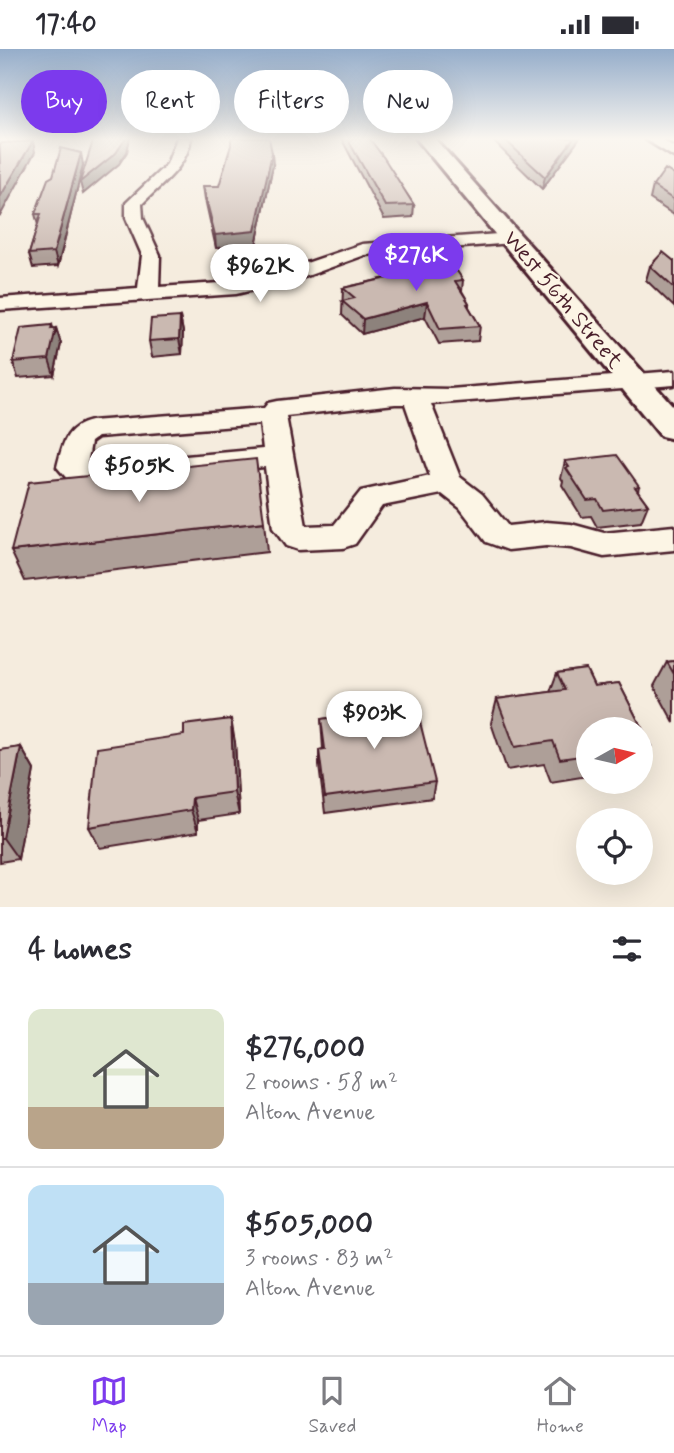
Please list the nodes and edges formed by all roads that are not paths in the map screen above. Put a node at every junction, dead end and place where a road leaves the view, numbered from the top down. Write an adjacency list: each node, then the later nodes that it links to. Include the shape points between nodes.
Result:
1 (161, 178): 4 (street, via 134,204 134,221 151,257)
2 (459, 178): 3 (main road, West 56th Street)
3 (512, 238): 4 (street, via 378,247 263,283); 7 (main road, West 56th Street)
4 (148, 295): 5 (street)
5 (0, 304)
6 (674, 378): 7 (street)
7 (634, 381): 8 (street); 10 (main road, West 56th Street)
8 (415, 396): 9 (street, via 288,407); 12 (street)
9 (272, 415): 11 (street); 11 (street, via 91,429 78,438 72,467 80,475)
10 (674, 428)
11 (278, 457): 12 (street, via 289,528 298,538 344,535 372,498 433,488)
12 (444, 480): 13 (street, via 471,501 497,534 508,538 546,534 604,545)
13 (674, 538)

